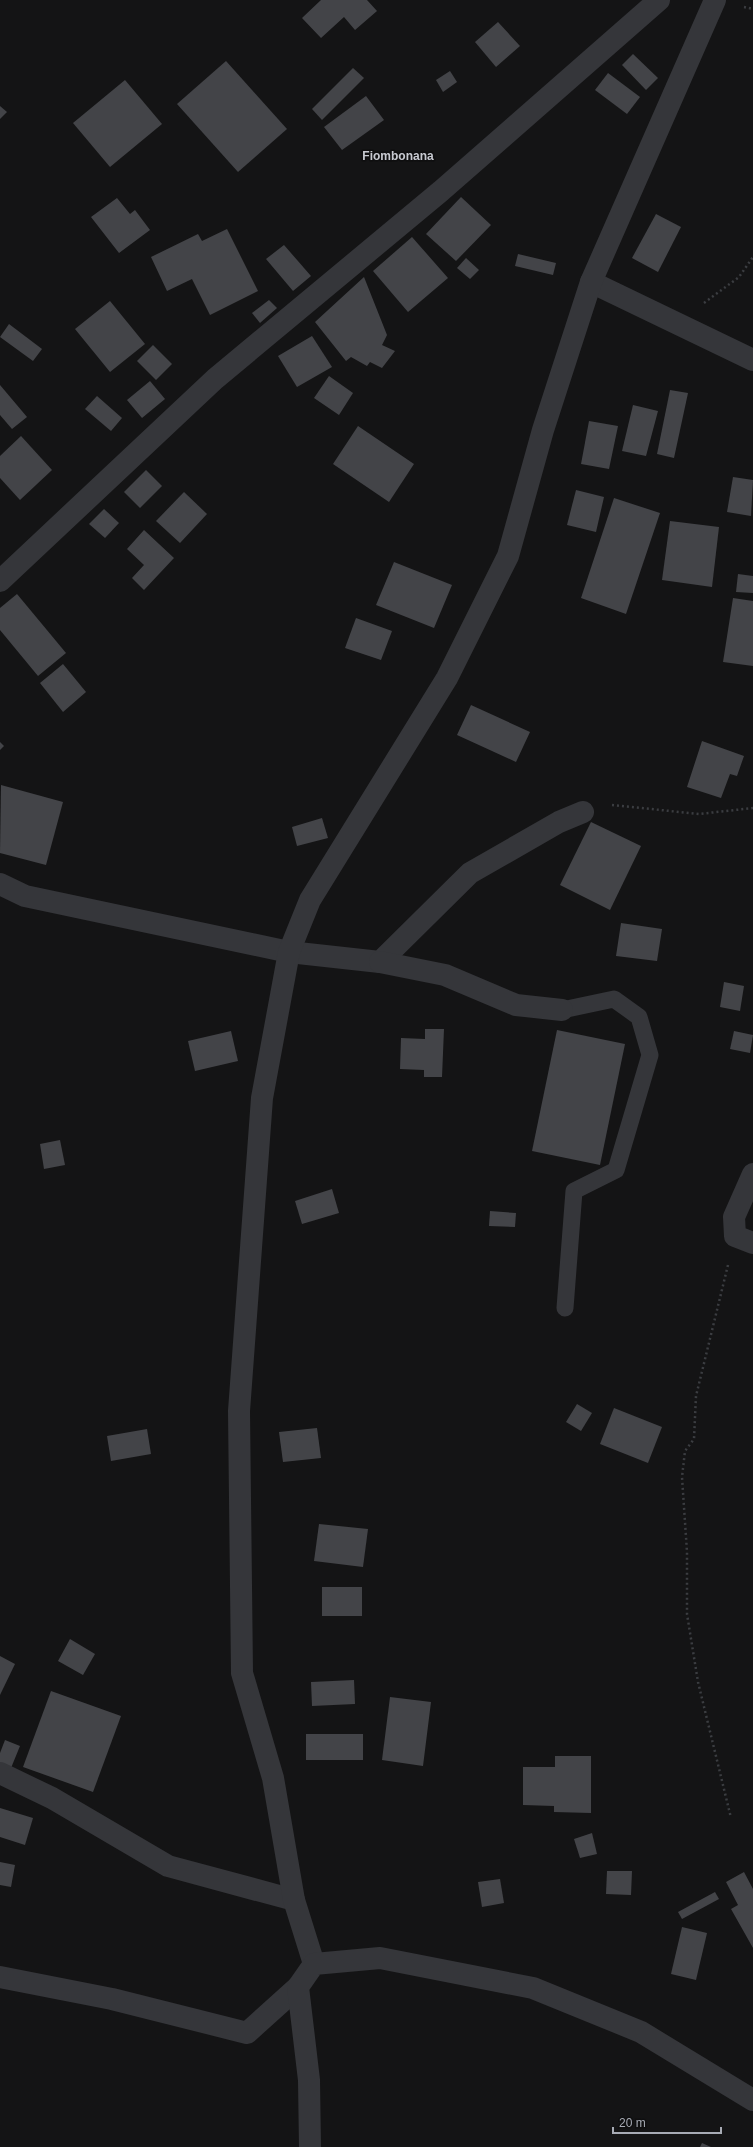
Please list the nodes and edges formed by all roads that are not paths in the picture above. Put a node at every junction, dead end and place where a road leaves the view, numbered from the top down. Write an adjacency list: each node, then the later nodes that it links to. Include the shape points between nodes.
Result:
1 (659, 0): 5 (street, via 440,191 215,380)
2 (715, 0): 3 (street)
3 (591, 282): 4 (street); 8 (street, via 542,430 508,556 447,678 310,900)
4 (753, 360)
5 (0, 581)
6 (583, 812): 9 (street, via 559,822 470,873)
7 (0, 884): 8 (street, via 26,896)
8 (290, 952): 9 (street); 15 (street, via 262,1098 239,1411 242,1673 273,1778)
9 (380, 962): 10 (street, via 445,975 516,1005)
10 (562, 1010): 13 (lane, via 614,999 639,1017 650,1055 616,1170 574,1191)
11 (753, 1174): 12 (street, via 734,1217)
12 (744, 1240)
13 (566, 1308)
14 (0, 1773): 15 (street, via 52,1798 168,1866)
15 (294, 1900): 16 (street)
16 (314, 1964): 18 (street); 19 (street, via 380,1958 533,1988 642,2032)
17 (0, 1977): 18 (street, via 112,1999 246,2033)
18 (298, 1987): 20 (street, via 310,2080)
19 (753, 2100)
20 (310, 2147)

